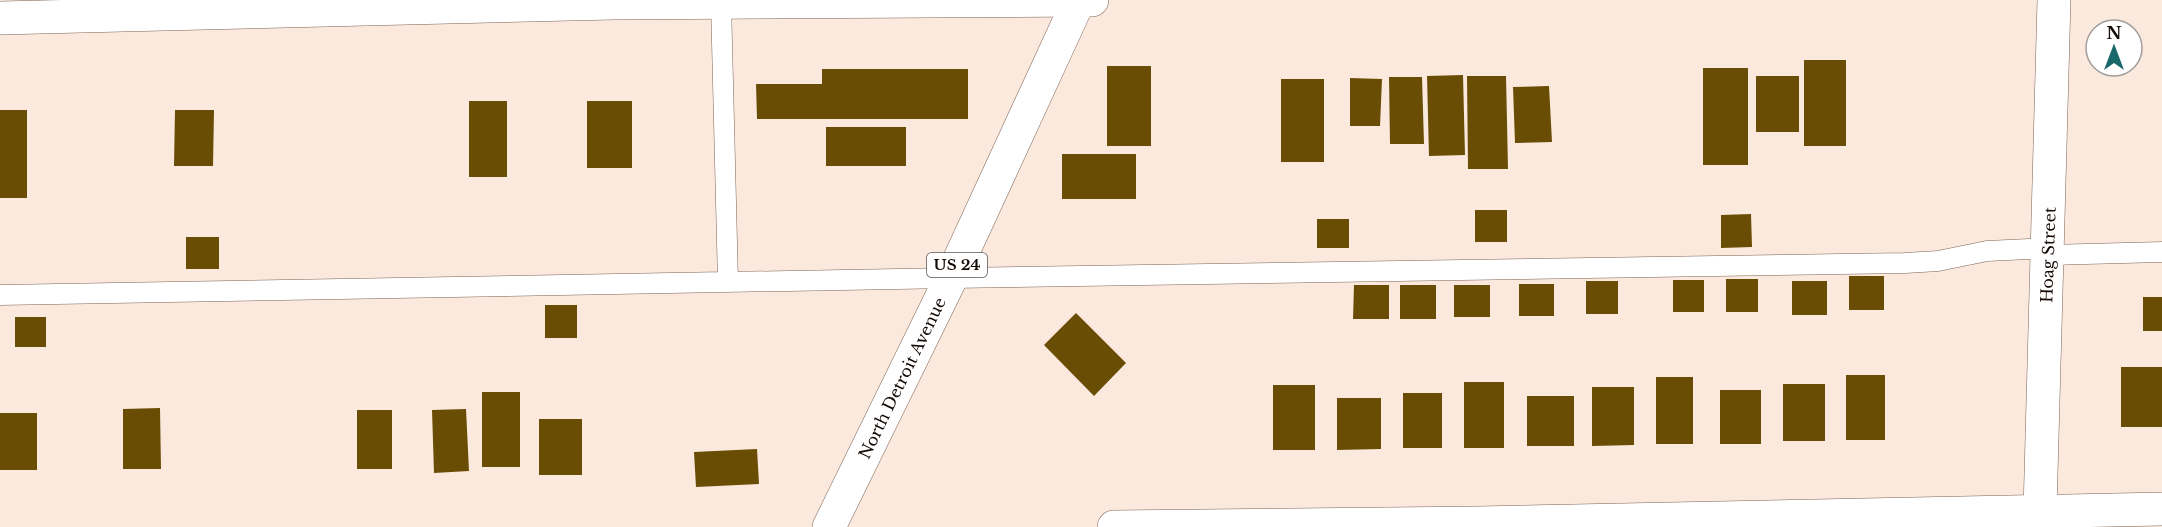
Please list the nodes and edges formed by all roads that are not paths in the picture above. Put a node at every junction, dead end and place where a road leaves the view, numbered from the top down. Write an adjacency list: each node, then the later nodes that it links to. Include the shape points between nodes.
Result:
1 (1079, 0): 2 (street); 5 (street); 9 (street, North Detroit Avenue / US 24)
2 (1092, 0)
3 (2054, 0): 7 (street, Hoag Street)
4 (613, 1): 5 (street); 6 (street)
5 (721, 2): 10 (lane)
6 (0, 18)
7 (2048, 251): 8 (lane); 9 (lane, via 1987,251 1905,263); 13 (street, Hoag Street)
8 (2162, 252)
9 (951, 278): 10 (lane); 17 (street, North Detroit Avenue / US 24)
10 (728, 282): 11 (lane)
11 (0, 296)
12 (2162, 509): 13 (street)
13 (2040, 519): 14 (street)
14 (1940, 521): 15 (street)
15 (1803, 522): 16 (street)
16 (1478, 525): 18 (street)
17 (829, 527)
18 (1114, 527)

